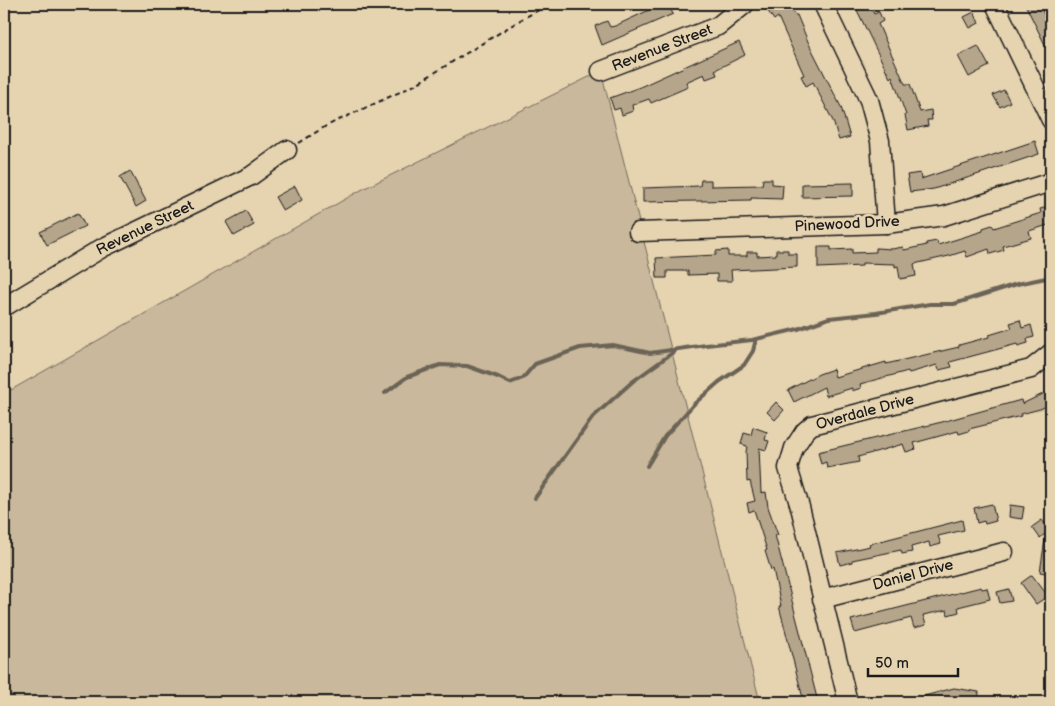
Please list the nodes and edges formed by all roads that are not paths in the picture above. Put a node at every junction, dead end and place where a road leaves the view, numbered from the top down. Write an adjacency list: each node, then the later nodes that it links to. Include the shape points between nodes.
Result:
1 (745, 4): 4 (street, Revenue Street, via 718,26)
2 (823, 4): 8 (street, via 869,100 880,141)
3 (995, 4): 5 (street)
4 (601, 71)
5 (1051, 120)
6 (288, 150): 10 (street, Revenue Street, via 251,176 102,248)
7 (1051, 182): 8 (street, Pinewood Drive, via 944,216)
8 (886, 224): 9 (street, Pinewood Drive)
9 (638, 232)
10 (4, 307)
11 (1051, 353): 13 (street, Overdale Drive, via 1031,368 819,423 805,431 794,448 788,468)
12 (1004, 552): 13 (street, Daniel Drive)
13 (822, 599): 14 (street, Overdale Drive)
14 (848, 702)

